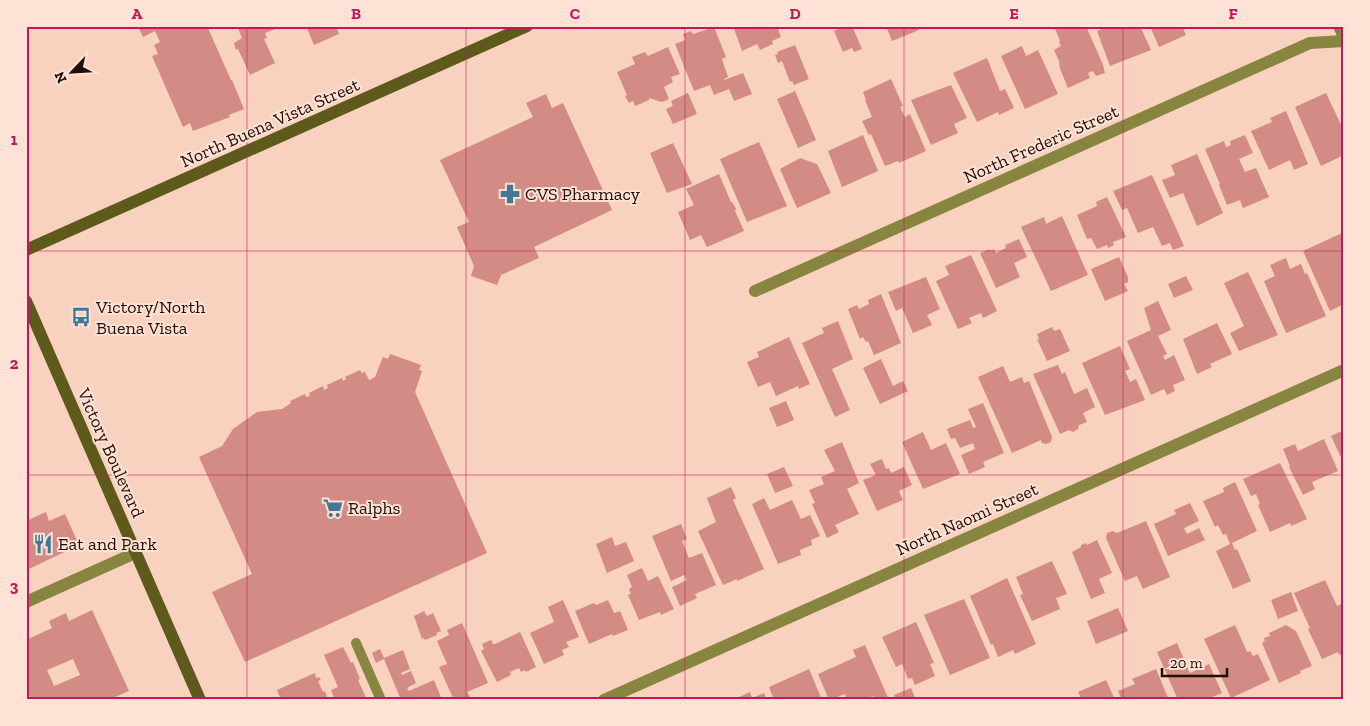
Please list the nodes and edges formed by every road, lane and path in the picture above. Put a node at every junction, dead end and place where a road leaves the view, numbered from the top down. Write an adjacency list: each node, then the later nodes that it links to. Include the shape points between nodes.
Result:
1 (527, 26): 4 (main road, North Buena Vista Street)
2 (1339, 26): 3 (street)
3 (1344, 39): 5 (street, North Frederic Street, via 1310,43)
4 (26, 250)
5 (755, 291)
6 (26, 302): 8 (main road, Victory Boulevard)
7 (1344, 370): 13 (street, North Naomi Street)
8 (135, 553): 9 (street); 11 (main road, Victory Boulevard)
9 (26, 602)
10 (356, 644): 12 (lane)
11 (200, 700)
12 (381, 700)
13 (604, 700)

